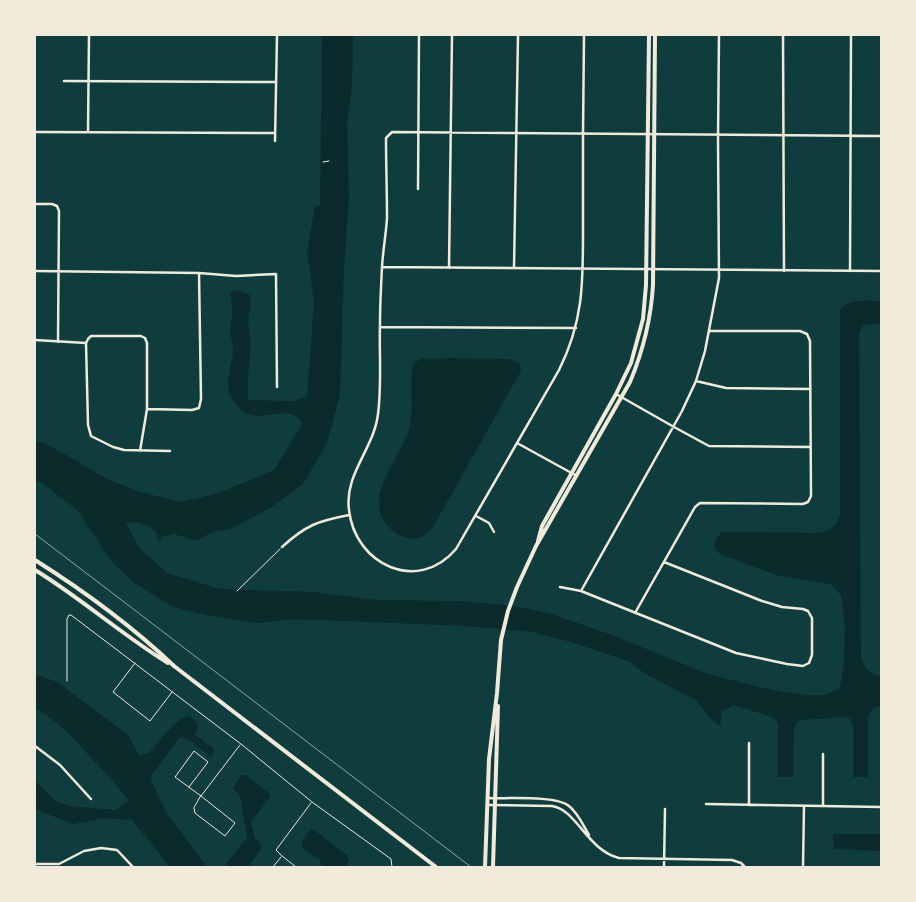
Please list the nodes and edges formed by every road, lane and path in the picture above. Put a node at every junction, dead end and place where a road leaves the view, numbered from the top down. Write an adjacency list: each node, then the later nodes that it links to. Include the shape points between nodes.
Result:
1 (89, 35): 12 (street)
2 (276, 35): 14 (street)
3 (419, 35): 17 (street)
4 (452, 35): 18 (street)
5 (518, 35): 20 (street)
6 (584, 35): 21 (street)
7 (649, 35): 22 (main road)
8 (655, 35): 23 (main road)
9 (719, 35): 24 (street)
10 (783, 35): 25 (street)
11 (851, 35): 26 (street)
12 (89, 80): 13 (street); 14 (street); 16 (street)
13 (64, 81)
14 (276, 82): 19 (street)
15 (35, 132): 16 (street)
16 (88, 132): 19 (street)
17 (418, 132): 18 (street); 31 (street); 33 (street, via 392,132 386,138 387,219)
18 (451, 132): 20 (street); 34 (street)
19 (275, 133): 28 (street)
20 (517, 133): 21 (street); 35 (street)
21 (583, 133): 22 (street); 36 (street)
22 (648, 134): 23 (street); 37 (main road)
23 (654, 134): 24 (street); 38 (main road)
24 (718, 134): 25 (street); 39 (street)
25 (783, 135): 26 (street); 42 (street)
26 (850, 136): 27 (street); 43 (street)
27 (881, 136)
28 (275, 141)
29 (323, 162): 30 (path)
30 (329, 162)
31 (418, 189)
32 (35, 204): 41 (street, via 52,204 59,211)
33 (382, 267): 34 (street); 46 (street)
34 (449, 268): 35 (street)
35 (514, 268): 36 (street)
36 (583, 269): 37 (street); 47 (street)
37 (647, 270): 38 (street); 55 (main road, via 640,336)
38 (653, 270): 39 (street); 56 (main road, via 646,338)
39 (719, 270): 42 (street); 48 (street)
40 (35, 271): 41 (street)
41 (59, 271): 45 (street); 50 (street)
42 (784, 271): 43 (street)
43 (850, 271): 44 (street)
44 (881, 271)
45 (199, 273): 53 (street, via 236,276 276,274); 57 (street, via 199,408)
46 (380, 327): 47 (street); 65 (street, via 377,419 370,444 351,481)
47 (576, 328): 59 (street, via 562,365)
48 (710, 331): 52 (street); 54 (street, via 800,331 807,334 810,341)
49 (35, 340): 50 (street)
50 (58, 342): 51 (street)
51 (86, 343): 57 (street, via 91,336 145,338); 61 (street, via 89,433 113,447)
52 (696, 381): 54 (street, via 726,388); 58 (street)
53 (277, 388)
54 (810, 389): 60 (street)
55 (616, 394): 56 (street); 63 (main road)
56 (622, 398): 58 (street); 64 (main road)
57 (147, 409): 61 (street)
58 (674, 428): 60 (street, via 710,446); 75 (street)
59 (517, 443): 63 (street); 66 (street)
60 (810, 447): 71 (street, via 811,496 808,502 700,504 695,507)
61 (140, 451): 62 (street)
62 (170, 451)
63 (572, 473): 64 (street); 68 (main road, via 542,526)
64 (577, 476): 68 (main road)
65 (349, 515): 66 (street, via 356,536 370,554 386,566 409,571 429,568 446,559 459,545); 69 (street, via 308,526)
66 (476, 516): 67 (street, via 489,523)
67 (494, 532)
68 (536, 546): 81 (main road, via 512,599 501,640)
69 (282, 547): 74 (path)
70 (36, 561): 78 (main road, via 115,617)
71 (664, 562): 76 (street); 76 (street, via 762,601 808,611 812,618 809,663 804,666 753,658)
72 (35, 570): 78 (main road)
73 (560, 587): 75 (street)
74 (237, 591)
75 (581, 591): 76 (street)
76 (635, 613)
77 (135, 663): 79 (lane, via 69,615); 80 (lane); 80 (lane, via 113,692 150,721)
78 (174, 666): 113 (main road)
79 (67, 681)
80 (172, 691): 83 (lane)
81 (497, 693): 88 (main road); 90 (main road)
82 (750, 743): 95 (street)
83 (240, 744): 87 (lane); 91 (lane)
84 (35, 746): 89 (street, via 60,765)
85 (823, 754): 97 (street)
86 (189, 787): 86 (lane, via 175,777 194,751 208,762); 87 (lane)
87 (200, 796): 87 (lane, via 195,813 226,836 235,822)
88 (488, 798): 90 (street); 93 (main road)
89 (91, 799)
90 (495, 799): 94 (main road); 99 (street, via 558,800)
91 (312, 802): 105 (lane, via 276,850); 112 (lane, via 391,859)
92 (706, 804): 95 (street)
93 (487, 805): 94 (street); 114 (main road)
94 (495, 805): 101 (street, via 552,806); 115 (main road)
95 (748, 806): 96 (street)
96 (804, 806): 97 (street); 117 (street)
97 (823, 806): 98 (street)
98 (881, 806)
99 (572, 808): 101 (street); 102 (street)
100 (665, 809): 106 (street)
101 (567, 813): 103 (street)
102 (580, 820): 103 (street); 104 (street)
103 (576, 824): 104 (street)
104 (590, 839): 106 (street, via 609,856)
105 (282, 856): 110 (lane); 111 (lane)
106 (664, 859): 108 (street, via 732,860); 116 (street)
107 (35, 864): 109 (street, via 59,864 84,851 101,848 118,850)
108 (744, 866)
109 (133, 867)
110 (274, 867)
111 (296, 867)
112 (392, 867)
113 (436, 867)
114 (485, 867)
115 (492, 867)
116 (664, 867)
117 (803, 867)

